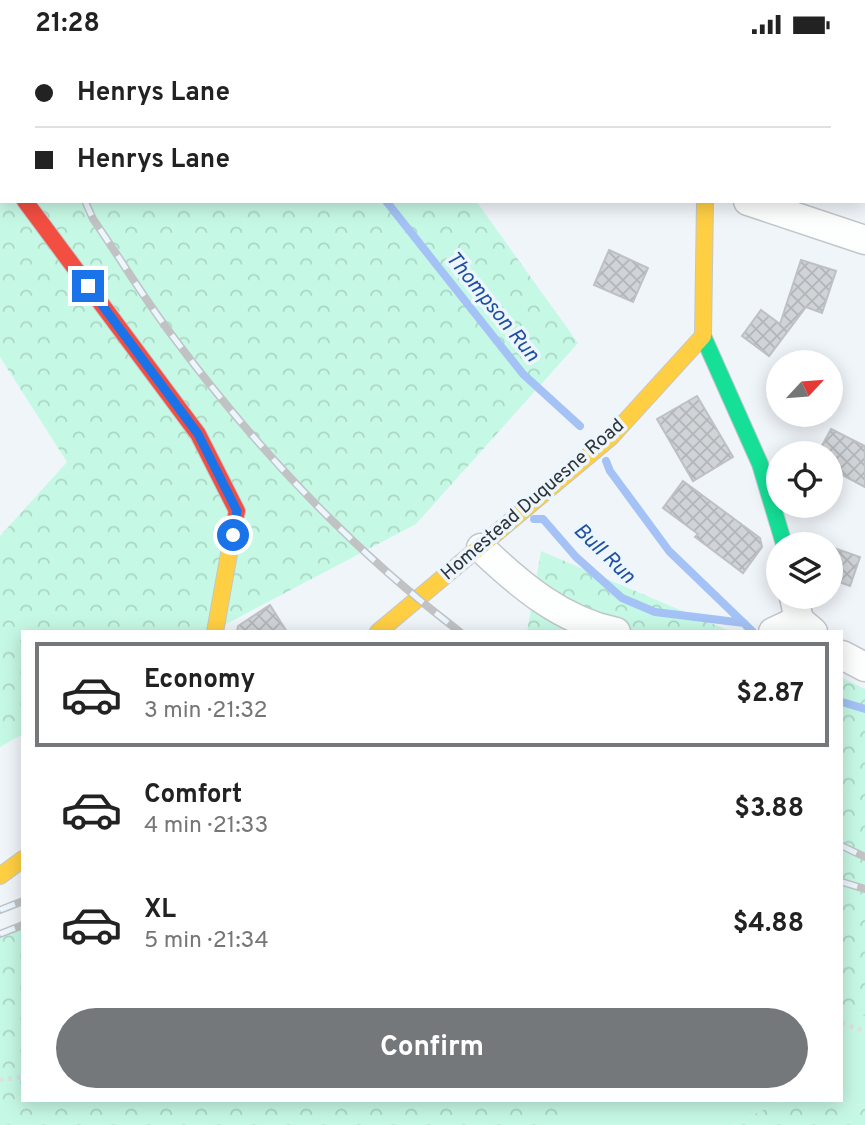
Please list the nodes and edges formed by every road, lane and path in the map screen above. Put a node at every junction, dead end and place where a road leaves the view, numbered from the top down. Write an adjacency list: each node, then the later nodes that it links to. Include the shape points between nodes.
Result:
1 (26, 203): 9 (street, via 198,434 237,511)
2 (705, 203): 5 (street)
3 (754, 203): 4 (street)
4 (865, 240)
5 (702, 336): 6 (street, via 751,436); 7 (street, Homestead Duquesne Road, via 611,437)
6 (782, 532)
7 (481, 548): 10 (street, Homestead Duquesne Road); 11 (street, via 522,587 559,610)
8 (802, 616): 12 (street)
9 (215, 630)
10 (380, 630)
11 (608, 630)
12 (777, 630)
13 (843, 656): 14 (street)
14 (865, 667)
15 (21, 860): 16 (street)
16 (0, 876)
17 (843, 1023): 18 (path)
18 (865, 1031)
19 (21, 1077): 20 (path)
20 (0, 1080)

